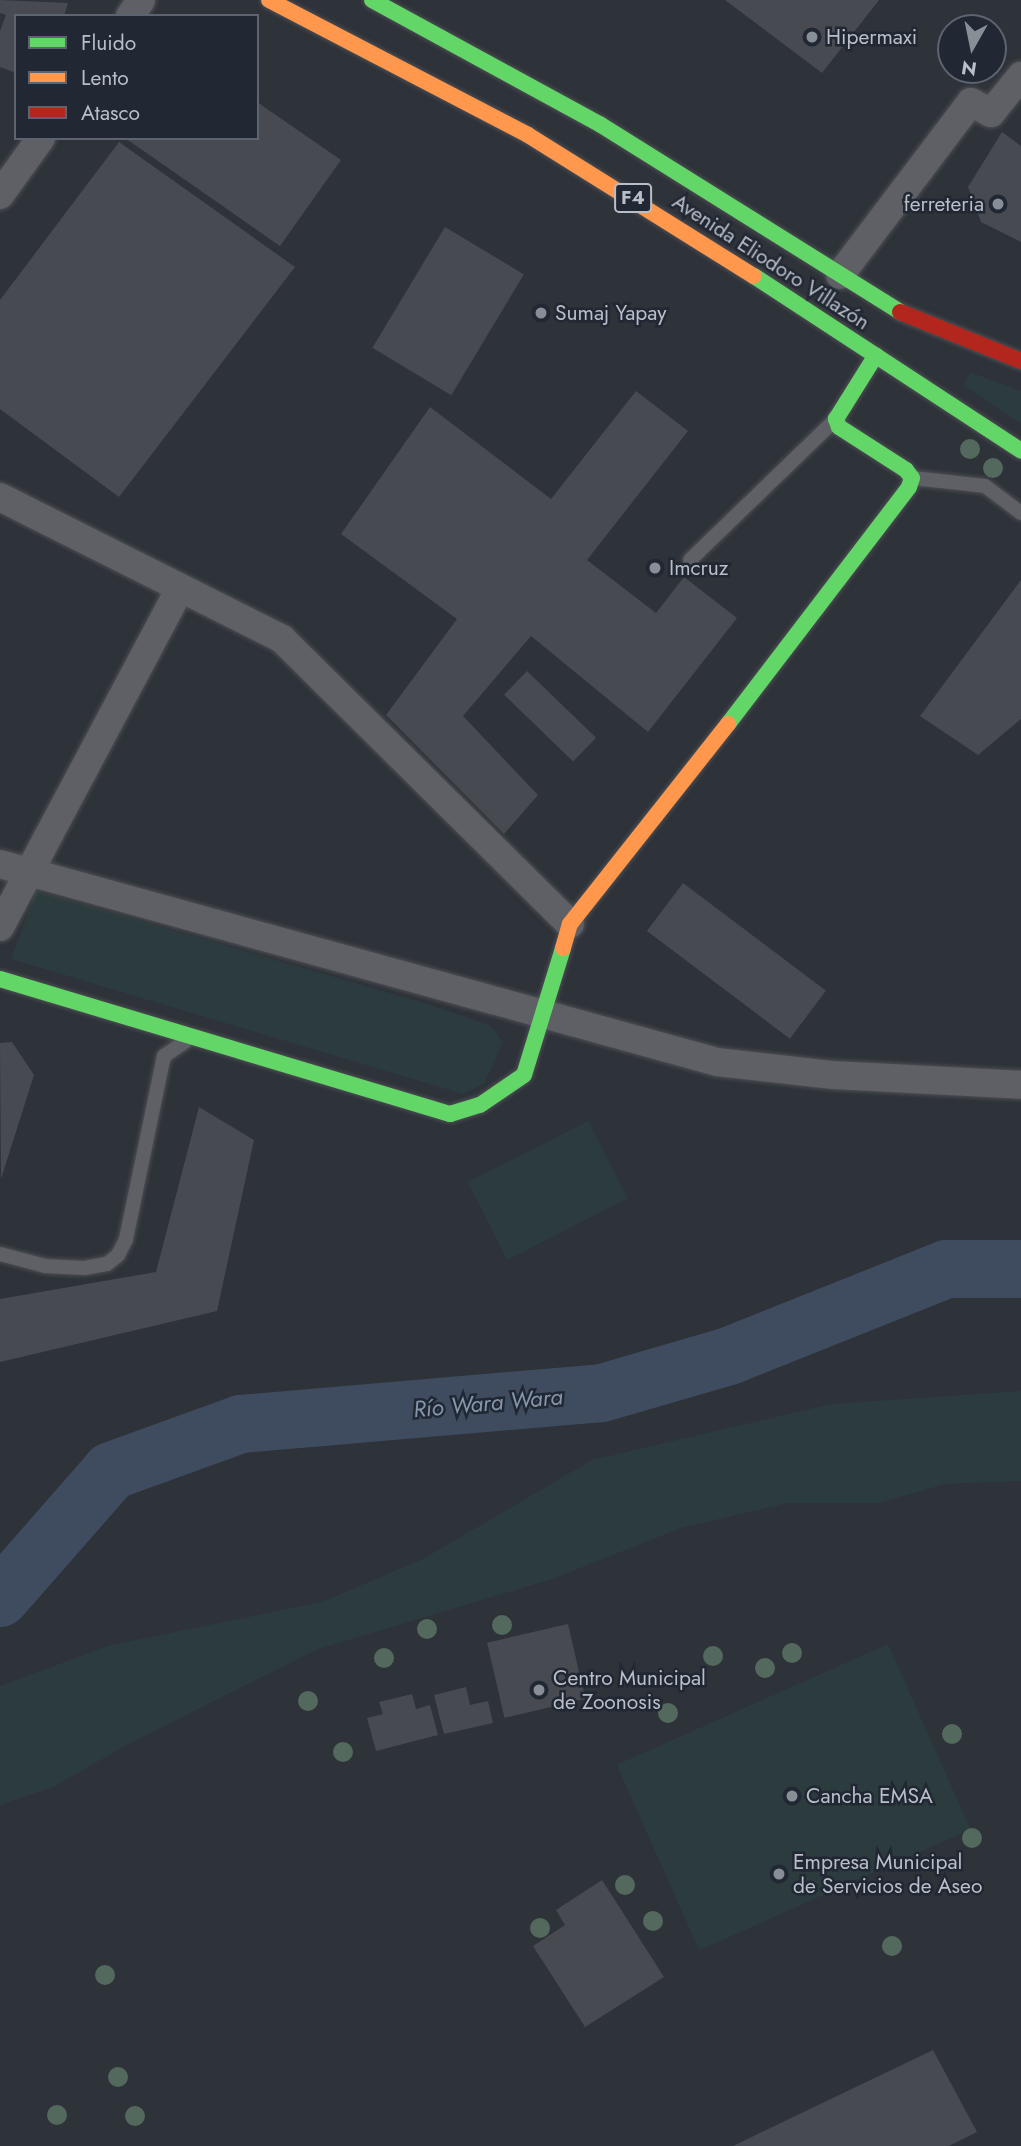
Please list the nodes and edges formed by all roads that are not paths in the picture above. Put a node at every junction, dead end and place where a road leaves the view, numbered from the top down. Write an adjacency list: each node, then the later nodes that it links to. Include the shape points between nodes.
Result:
1 (269, 0): 7 (main road, Avenida Eliodoro Villazón / F4, via 528,135)
2 (372, 0): 6 (main road, Avenida Eliodoro Villazón / F4, via 601,125)
3 (1021, 76): 6 (street, via 991,113 971,102)
4 (40, 140): 5 (street)
5 (0, 195)
6 (840, 275): 8 (main road, Avenida Eliodoro Villazón / F4, via 901,313)
7 (876, 355): 9 (main road); 10 (main road, Avenida Eliodoro Villazón / F4)
8 (1021, 361)
9 (836, 419): 11 (main road, via 839,427); 14 (lane)
10 (1021, 451)
11 (912, 478): 13 (lane, via 985,486); 17 (main road, via 668,803)
12 (0, 497): 15 (street)
13 (1021, 513)
14 (690, 561)
15 (180, 588): 16 (street); 17 (street, via 282,639)
16 (13, 868): 18 (street); 20 (street)
17 (570, 924): 20 (main road)
18 (0, 927)
19 (0, 979): 21 (main road)
20 (545, 1017): 21 (main road, via 524,1075 480,1105 450,1114); 22 (street, via 717,1062 833,1075)
21 (197, 1039): 23 (lane, via 170,1048 164,1056 126,1240 118,1255 107,1264 84,1268 45,1266)
22 (1021, 1085)
23 (0, 1254)

